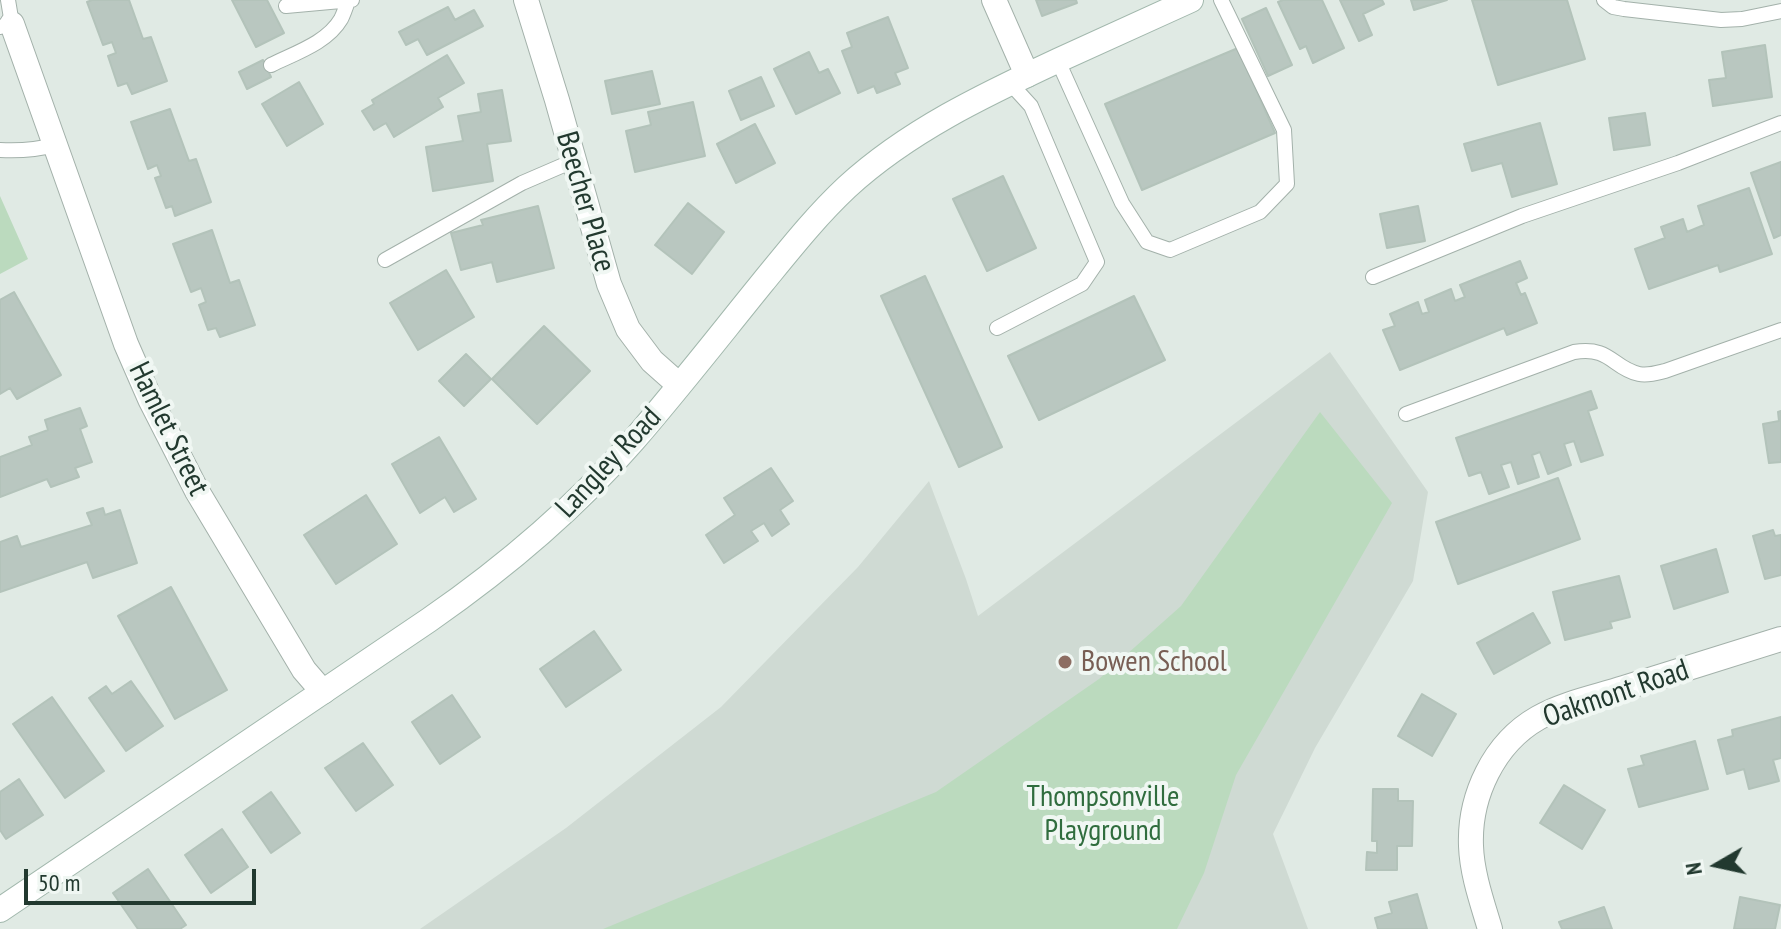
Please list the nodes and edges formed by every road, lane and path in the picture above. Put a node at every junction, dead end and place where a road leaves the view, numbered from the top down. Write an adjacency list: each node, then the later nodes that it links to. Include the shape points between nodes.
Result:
1 (350, 0): 7 (lane); 11 (lane, via 333,29)
2 (526, 0): 16 (street, Beecher Place)
3 (994, 0): 12 (street)
4 (1191, 0): 10 (street, Langley Road)
5 (1221, 0): 10 (lane, via 1284,130 1287,184 1260,212 1170,250 1147,242 1122,203)
6 (1604, 0): 8 (lane, via 1624,9 1721,20)
7 (286, 6)
8 (1781, 11)
9 (7, 17): 14 (street, Hamlet Street)
10 (1058, 61): 12 (street, Langley Road)
11 (271, 65)
12 (1019, 79): 19 (lane, via 1097,262 1082,284); 21 (street, Langley Road, via 928,127 848,186)
13 (1781, 123): 18 (lane, via 1548,206)
14 (55, 145): 15 (lane); 24 (street, Hamlet Street, via 126,344 161,423 304,670)
15 (0, 150)
16 (573, 161): 17 (lane, via 522,183); 21 (street, Beecher Place, via 618,308 642,348)
17 (385, 260)
18 (1373, 277)
19 (997, 328)
20 (1781, 330): 22 (lane, via 1651,374 1639,374 1598,352 1574,352)
21 (679, 385): 24 (street, Langley Road, via 609,468 526,547 463,597)
22 (1406, 414)
23 (1781, 639): 26 (street, Oakmont Road, via 1558,709 1510,739 1488,770 1472,825 1473,863)
24 (323, 692): 25 (street, Langley Road)
25 (0, 910)
26 (1490, 929)

